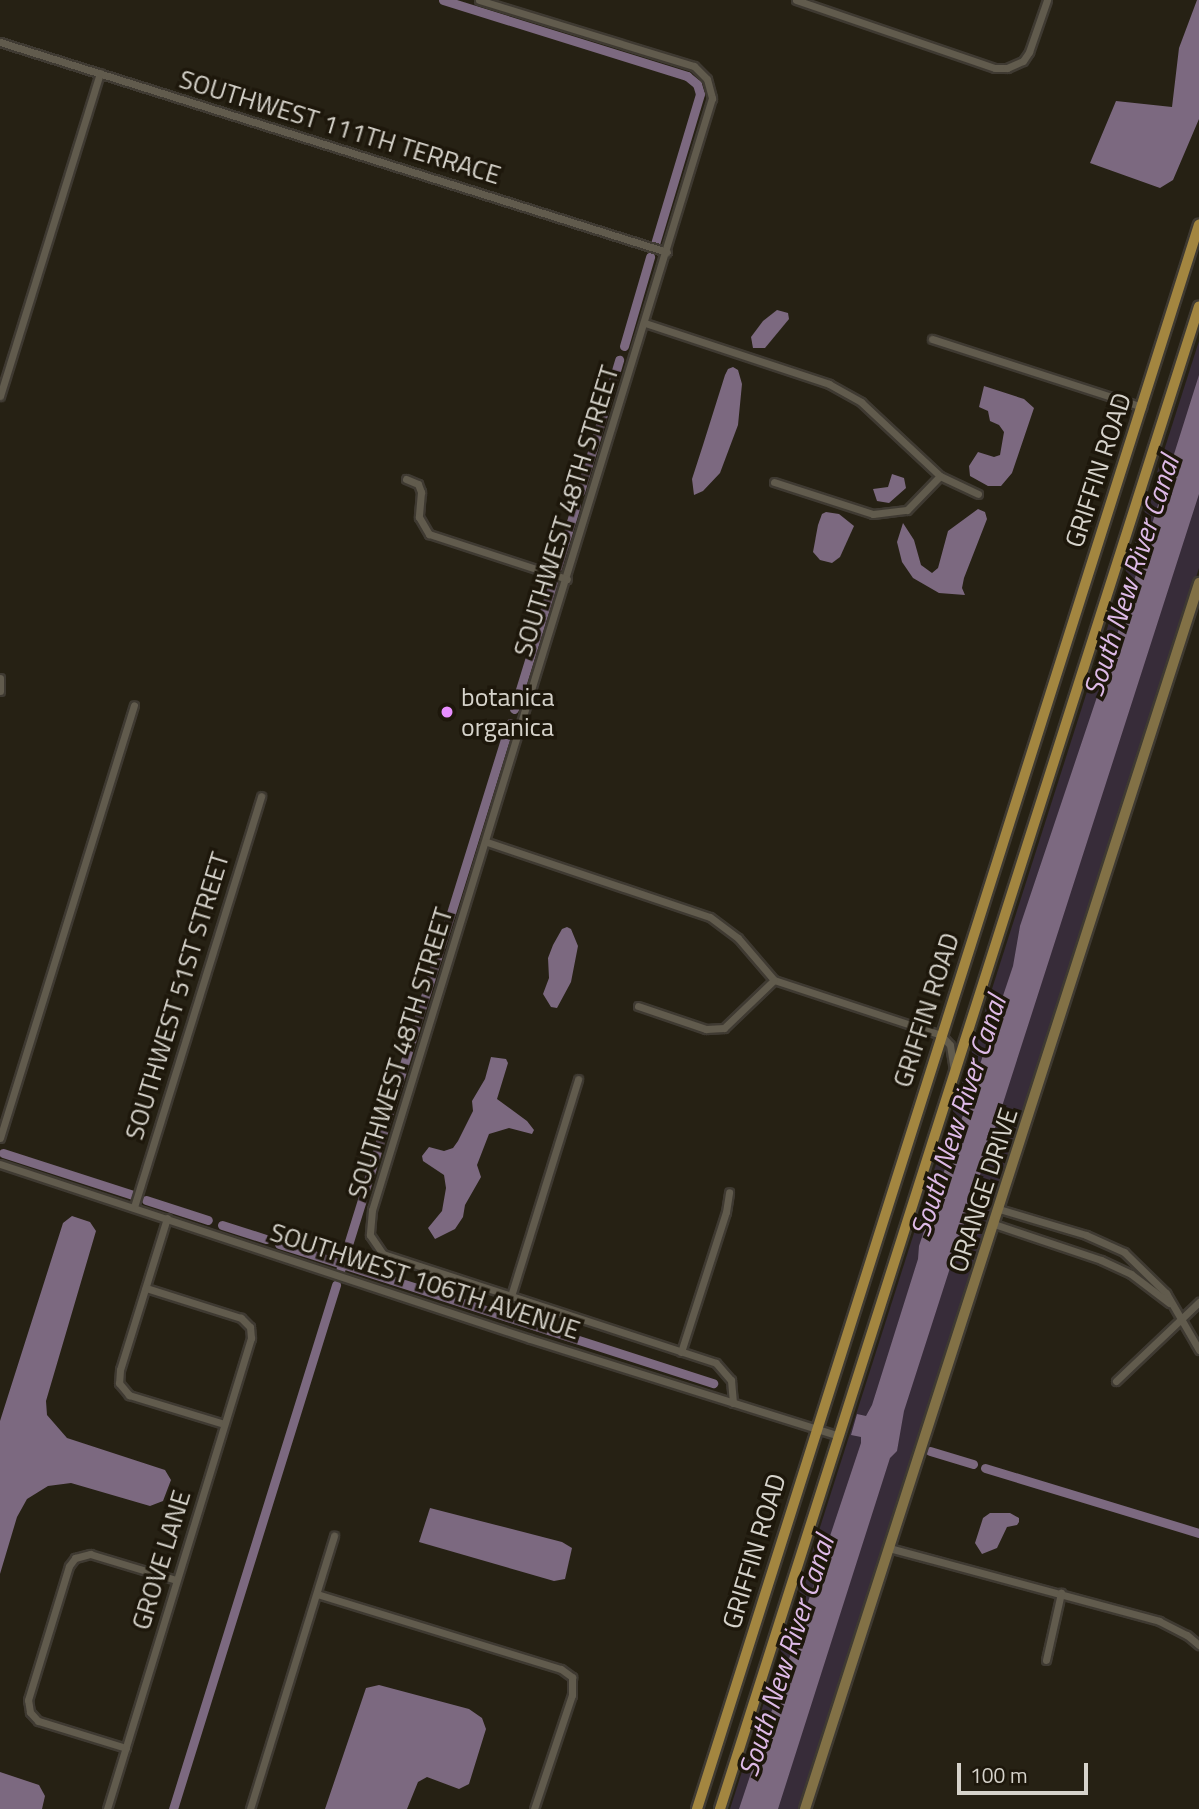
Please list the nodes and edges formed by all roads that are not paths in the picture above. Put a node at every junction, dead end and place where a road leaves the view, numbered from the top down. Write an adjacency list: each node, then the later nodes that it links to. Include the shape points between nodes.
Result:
1 (479, 0): 8 (street, SOUTHWEST 48TH STREET, via 694,66 707,79 712,98)
2 (796, 0): 3 (street, via 995,68 1016,65 1029,52)
3 (1047, 0)
4 (0, 42): 5 (street, SOUTHWEST 111TH TERRACE)
5 (100, 73): 8 (street, SOUTHWEST 111TH TERRACE); 12 (street)
6 (1199, 225): 7 (main road, GRIFFIN ROAD)
7 (1196, 248): 13 (main road, GRIFFIN ROAD)
8 (667, 252): 10 (street, SOUTHWEST 48TH STREET)
9 (1199, 306): 28 (main road, GRIFFIN ROAD)
10 (645, 323): 14 (street, via 830,384 861,402); 18 (street, SOUTHWEST 48TH STREET)
11 (932, 339): 13 (street)
12 (0, 396)
13 (1142, 407): 27 (main road, GRIFFIN ROAD)
14 (940, 476): 16 (street, via 907,510 873,514); 17 (street)
15 (406, 479): 18 (street, via 418,484 419,517 429,534)
16 (774, 482)
17 (978, 494)
18 (567, 579): 24 (street, SOUTHWEST 48TH STREET)
19 (1199, 583): 34 (street, ORANGE DRIVE)
20 (0, 678): 21 (street)
21 (0, 691)
22 (134, 705): 30 (street)
23 (261, 796): 33 (street, SOUTHWEST 51ST STREET)
24 (487, 842): 25 (street, via 710,917 738,938); 38 (street, SOUTHWEST 48TH STREET, via 372,1210 370,1236 383,1254)
25 (774, 980): 26 (street, via 724,1028 706,1029); 27 (street)
26 (638, 1006)
27 (942, 1035): 28 (street, via 950,1045); 47 (main road, GRIFFIN ROAD)
28 (954, 1071): 48 (main road, GRIFFIN ROAD)
29 (578, 1079): 38 (street)
30 (0, 1138)
31 (0, 1164): 33 (street, SOUTHWEST 106TH AVENUE)
32 (729, 1192): 43 (street)
33 (134, 1208): 35 (street, SOUTHWEST 106TH AVENUE)
34 (999, 1209): 36 (street, ORANGE DRIVE); 40 (street, via 1107,1242 1156,1281)
35 (167, 1218): 37 (street); 45 (street, SOUTHWEST 106TH AVENUE)
36 (994, 1224): 40 (street, via 1121,1269); 50 (street, ORANGE DRIVE)
37 (146, 1288): 46 (street, GROVE LANE, via 248,1324 251,1341); 46 (street, via 119,1383 129,1395)
38 (511, 1296): 43 (street)
39 (1199, 1302): 41 (street)
40 (1174, 1309): 41 (street)
41 (1180, 1318): 42 (street); 44 (street)
42 (1199, 1350)
43 (681, 1352): 45 (street, via 722,1368 731,1380)
44 (1116, 1381)
45 (733, 1403): 47 (street, SOUTHWEST 106TH AVENUE)
46 (224, 1424): 51 (street, GROVE LANE)
47 (815, 1429): 48 (street, SOUTHWEST 106TH AVENUE); 60 (main road, GRIFFIN ROAD)
48 (837, 1435): 61 (main road, GRIFFIN ROAD)
49 (334, 1536): 53 (street)
50 (889, 1548): 52 (street); 62 (street, ORANGE DRIVE)
51 (176, 1580): 56 (street, GROVE LANE); 56 (street, via 90,1554 78,1556 69,1566 28,1700 30,1714 43,1723)
52 (1061, 1593): 54 (street, via 1159,1621); 55 (street)
53 (317, 1594): 58 (street); 59 (street, via 575,1675)
54 (1199, 1646)
55 (1046, 1660)
56 (126, 1748): 57 (street, GROVE LANE)
57 (107, 1809)
58 (250, 1809)
59 (534, 1809)
60 (697, 1809)
61 (720, 1809)
62 (805, 1809)

